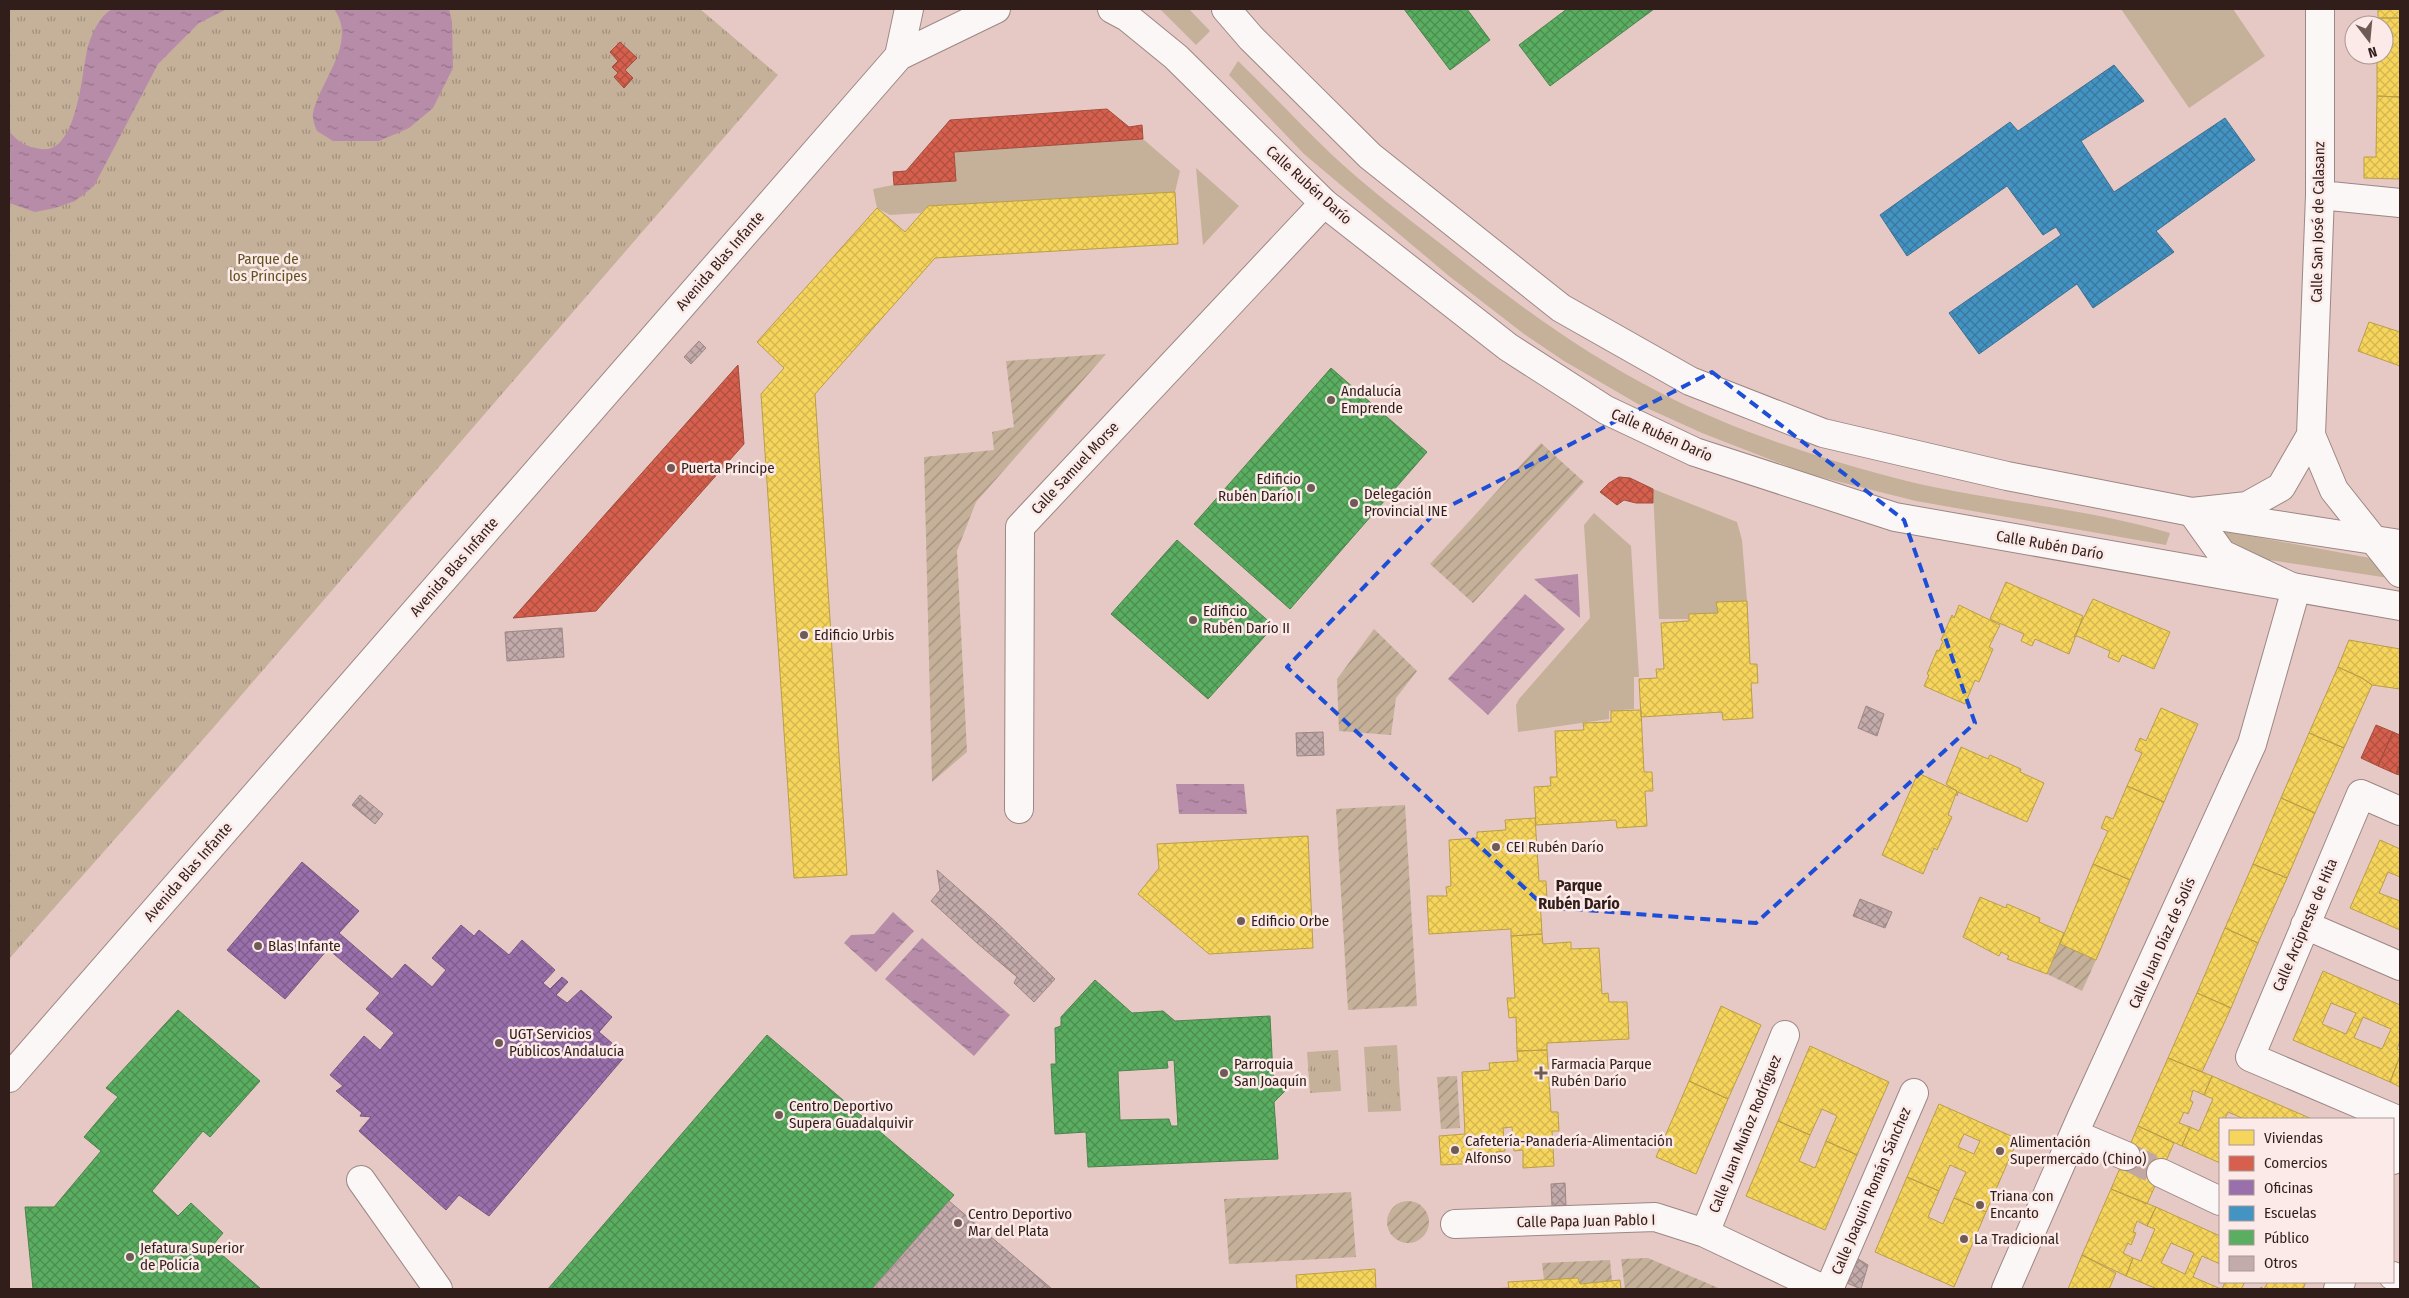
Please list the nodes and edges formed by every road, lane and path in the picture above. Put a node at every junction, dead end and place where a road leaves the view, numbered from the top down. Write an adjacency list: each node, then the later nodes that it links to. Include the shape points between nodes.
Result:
1 (909, 9): 6 (main road)
2 (996, 9): 6 (main road)
3 (1112, 9): 8 (main road, Calle Rubén Darío, via 1127,17 1176,57)
4 (1226, 9): 11 (main road, via 1370,156 1561,308 1690,381 1823,433 2007,476)
5 (2320, 9): 7 (main road, Calle San José de Calasanz)
6 (899, 56): 22 (main road, Avenida Blas Infante)
7 (2320, 195): 9 (main road); 10 (main road, Calle San José de Calasanz)
8 (1324, 203): 15 (main road, Calle Rubén Darío, via 1508,347 1606,410 1695,452 1895,517); 17 (main road, Calle Samuel Morse, via 1020,526)
9 (2400, 203)
10 (2312, 434): 11 (main road, via 2281,487 2247,506); 12 (main road, via 2334,490)
11 (2192, 512): 12 (main road); 15 (main road, via 2222,554)
12 (2374, 540): 13 (main road); 14 (main road)
13 (2400, 544)
14 (2400, 573)
15 (2296, 589): 16 (main road, Calle Rubén Darío); 25 (main road, Calle Juan Díaz de Solís, via 2252,744)
16 (2400, 606)
17 (1020, 809)
18 (2400, 811): 19 (main road, Calle Arcipreste de Hita, via 2361,794)
19 (2305, 924): 20 (main road); 24 (main road, Calle Arcipreste de Hita, via 2250,1056)
20 (2400, 966)
21 (1785, 1035): 33 (main road, Calle Juan Muñoz Rodríguez)
22 (9, 1078)
23 (1914, 1093): 36 (main road, Calle Joaquin Román Sánchez)
24 (2393, 1118)
25 (2074, 1134): 27 (main road); 37 (main road, Calle Juan Díaz de Solís)
26 (2400, 1142): 28 (main road)
27 (2126, 1156)
28 (2394, 1157)
29 (2160, 1173): 31 (main road)
30 (361, 1180): 34 (main road)
31 (2219, 1201)
32 (1456, 1224): 33 (main road, Calle Papa Juan Pablo I, via 1655,1217)
33 (1705, 1233): 35 (main road, Calle Papa Juan Pablo I)
34 (438, 1289)
35 (1823, 1289)
36 (1829, 1289)
37 (2006, 1289)

